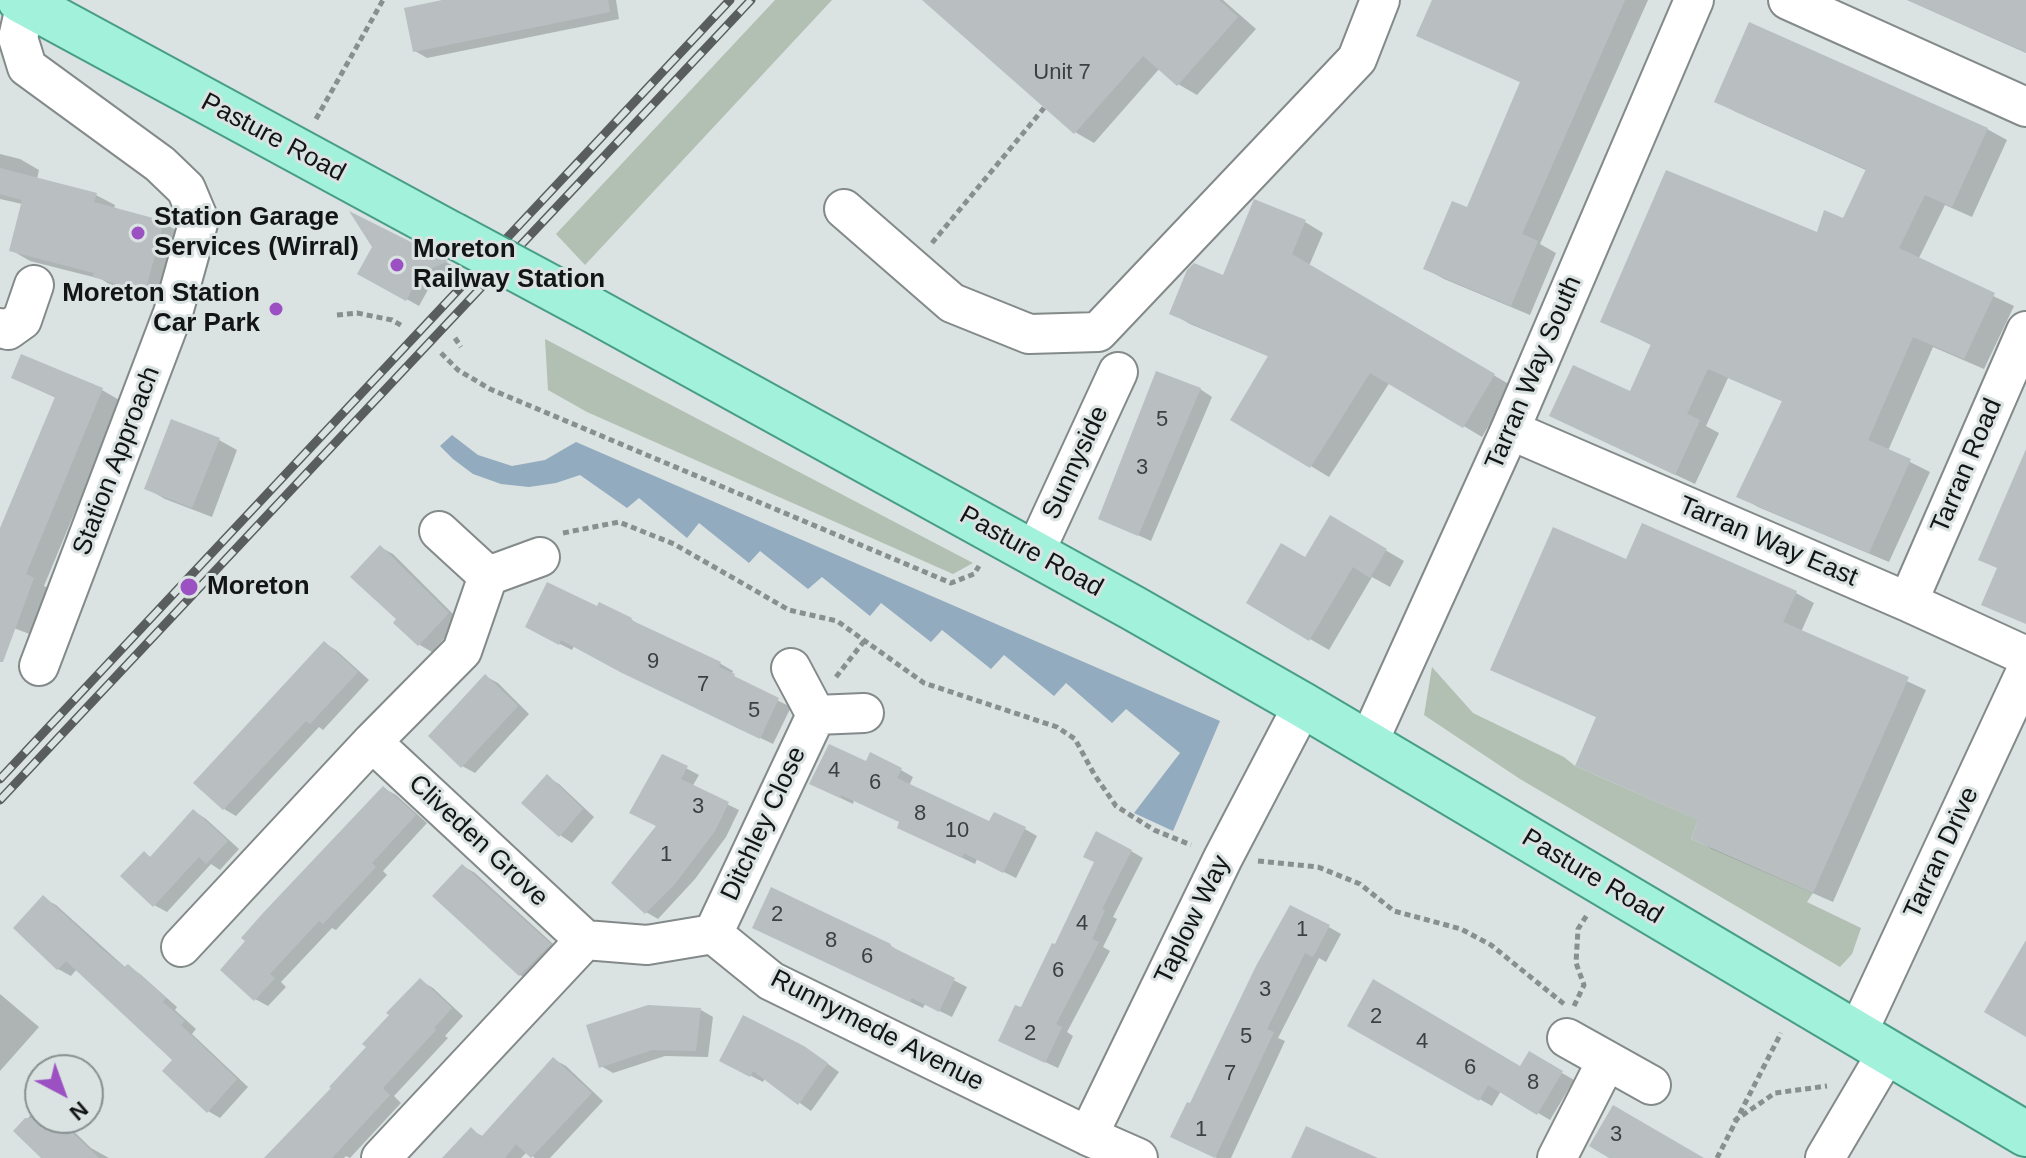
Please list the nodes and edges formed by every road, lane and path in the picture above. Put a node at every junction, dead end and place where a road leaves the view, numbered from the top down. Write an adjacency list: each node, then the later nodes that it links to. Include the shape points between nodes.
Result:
1 (383, 0): 6 (path)
2 (1380, 0): 10 (street, via 1357,59 1098,332 1029,334 952,303)
3 (1694, 0): 20 (street, Tarran Way South)
4 (1788, 0): 7 (street)
5 (16, 25): 22 (main road, Pasture Road, bridge, via 453,235); 27 (street, Station Approach, via 27,67 160,164 186,189 199,220 173,313)
6 (334, 87)
7 (2026, 107)
8 (1044, 108): 10 (path)
9 (844, 209): 10 (street)
10 (911, 268)
11 (34, 285): 14 (street, via 22,320 8,330)
12 (337, 315): 13 (path, via 357,313)
13 (404, 327)
14 (0, 328)
15 (2026, 331): 25 (street, Tarran Road)
16 (455, 338): 17 (path)
17 (461, 347)
18 (441, 353): 22 (path, via 490,389 951,583 974,574)
19 (1118, 372): 22 (street, Sunnyside)
20 (1510, 430): 25 (street, Tarran Way East); 34 (street, Tarran Way South)
21 (439, 531): 24 (street)
22 (1016, 544): 30 (main road, Pasture Road)
23 (540, 557): 24 (street); 35 (path, via 544,538 619,522 674,544 789,610 837,621 924,683 1057,727 1075,739 1116,806 1154,830)
24 (488, 576): 33 (street, via 462,651)
25 (1908, 602): 26 (street, Tarran Way East)
26 (2026, 656)
27 (39, 666)
28 (791, 668): 32 (street, Ditchley Close)
29 (2026, 671): 42 (street, Tarran Drive)
30 (1303, 705): 34 (main road, Pasture Road); 35 (street, Taplow Way)
31 (864, 713): 32 (street, Ditchley Close)
32 (816, 715): 37 (street, Ditchley Close)
33 (372, 742): 38 (street, Cliveden Grove); 39 (street)
34 (1368, 743): 36 (main road, Pasture Road)
35 (1223, 858): 36 (path, via 1318,867 1360,884 1394,911 1461,929 1491,945 1571,1010 1584,985 1576,963 1578,929); 48 (street, Taplow Way)
36 (1604, 885): 40 (main road, Pasture Road)
37 (713, 934): 38 (street, via 647,945); 48 (street, Runnymede Avenue, via 771,981)
38 (585, 940): 49 (street)
39 (181, 947)
40 (1798, 1000): 42 (main road, Pasture Road); 46 (path)
41 (1567, 1038): 43 (street)
42 (1873, 1043): 45 (street, Tarran Drive); 47 (main road, Pasture Road)
43 (1606, 1062): 44 (street); 51 (street)
44 (1651, 1085)
45 (1863, 1094): 46 (path, via 1833,1085 1775,1093); 53 (street, Tarran Drive)
46 (1734, 1122): 52 (path)
47 (2026, 1134)
48 (1088, 1136): 50 (street, Runnymede Avenue)
49 (392, 1154)
50 (1138, 1158)
51 (1557, 1158)
52 (1717, 1158)
53 (1825, 1158)

